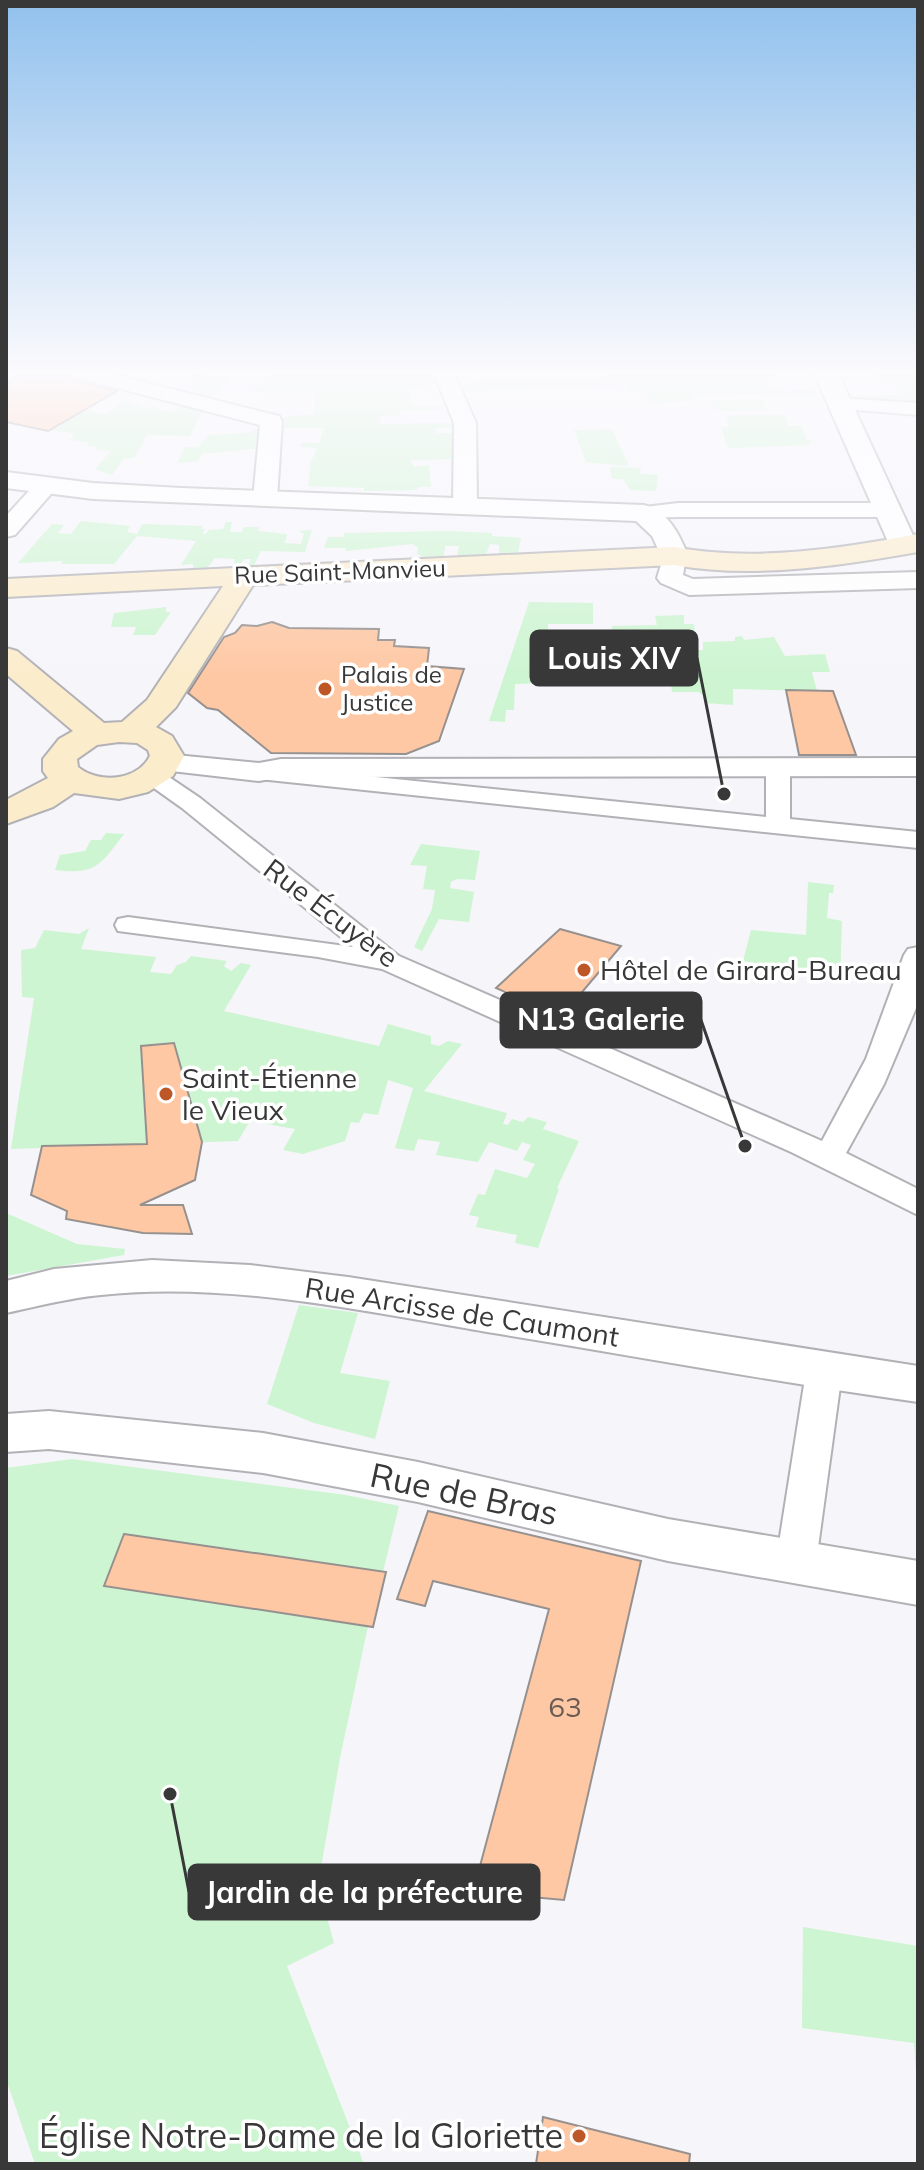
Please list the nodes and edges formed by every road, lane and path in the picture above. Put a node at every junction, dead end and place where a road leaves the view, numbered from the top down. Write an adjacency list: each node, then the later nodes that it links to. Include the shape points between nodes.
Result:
1 (267, 474): 6 (street)
2 (465, 474): 7 (street)
3 (872, 474): 8 (street)
4 (6, 480): 5 (street)
5 (46, 486): 6 (street); 10 (street)
6 (265, 499): 7 (street)
7 (465, 503): 9 (street)
8 (888, 510): 9 (street); 11 (street)
9 (644, 513): 12 (street, via 665,533)
10 (6, 530)
11 (911, 544): 12 (main road, Rue Saint-Manvieu, via 829,558 707,562); 14 (street)
12 (674, 556): 13 (main road, Rue Saint-Manvieu); 14 (street, via 670,578 689,587)
13 (245, 575): 15 (main road, Rue Saint-Manvieu); 17 (main road, via 159,707)
14 (918, 578)
15 (6, 588)
16 (6, 658): 18 (main road)
17 (131, 732): 18 (main road); 21 (main road, via 166,749)
18 (96, 735): 22 (main road, via 63,753)
19 (778, 767): 20 (street); 23 (street); 26 (street)
20 (918, 767)
21 (158, 770): 22 (main road, via 131,784 108,788); 23 (street, via 281,768); 30 (street, Rue Écuyère, via 191,803)
22 (66, 776): 24 (main road); 25 (main road, via 40,799)
23 (452, 780): 26 (street)
24 (6, 799)
25 (6, 813)
26 (778, 825): 27 (street)
27 (918, 840)
28 (128, 925): 30 (street)
29 (918, 955): 31 (street)
30 (389, 962): 32 (street, Rue Écuyère)
31 (913, 993): 32 (street, via 877,1072)
32 (828, 1157): 33 (street, Rue Écuyère)
33 (918, 1203)
34 (6, 1297): 35 (street, Rue Arcisse de Caumont, via 78,1280 130,1275 253,1280 540,1322)
35 (824, 1372): 36 (street, Rue Arcisse de Caumont); 38 (street)
36 (918, 1384)
37 (6, 1433): 38 (street, Rue de Bras, via 49,1430 263,1453 418,1482 668,1540)
38 (796, 1562): 39 (street, Rue de Bras)
39 (918, 1583)

